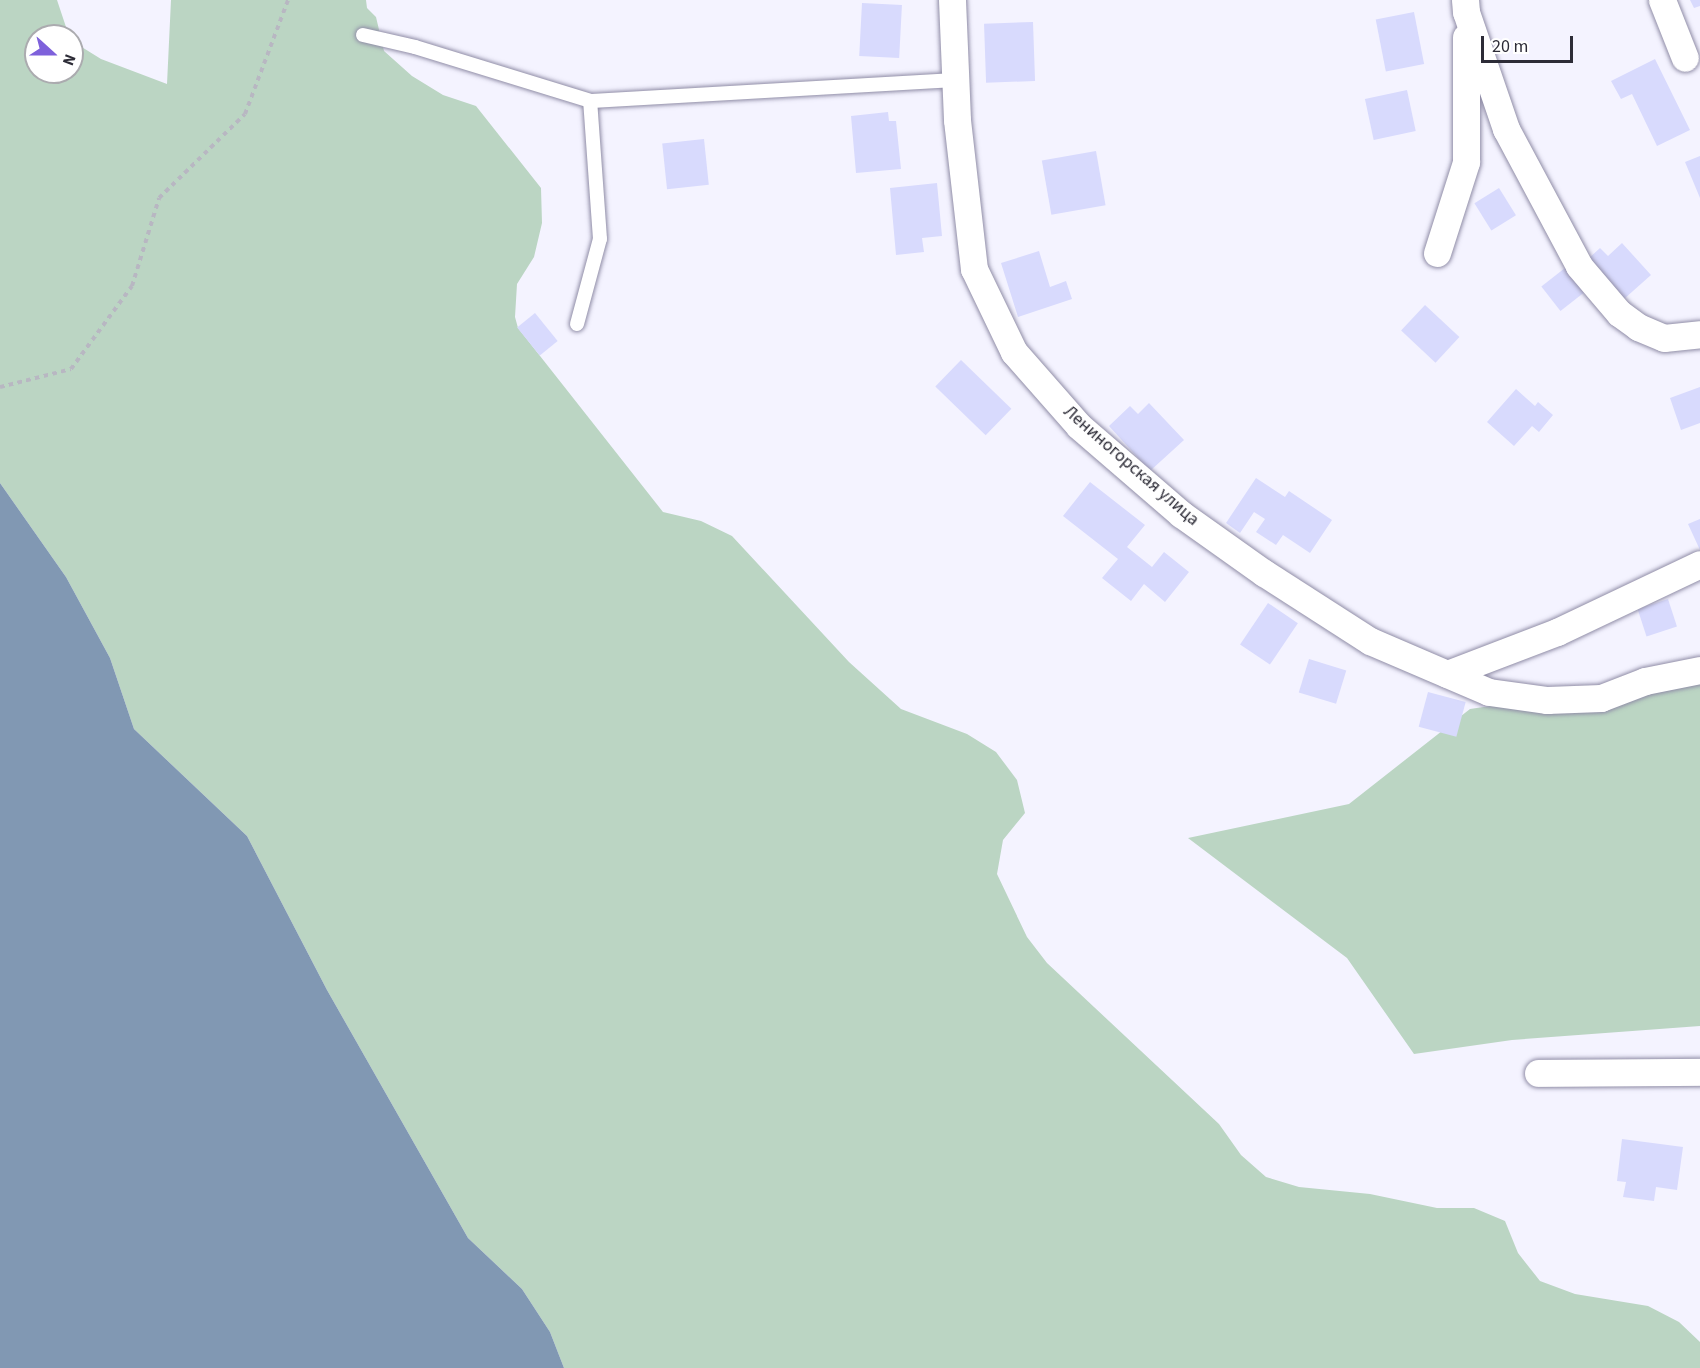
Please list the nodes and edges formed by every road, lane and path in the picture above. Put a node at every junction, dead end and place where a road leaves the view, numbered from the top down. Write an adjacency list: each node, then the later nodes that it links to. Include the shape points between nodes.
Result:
1 (288, 0): 12 (path, via 245,114 159,198 132,286 77,360 70,369)
2 (952, 0): 7 (street, Лениногорская улица)
3 (1662, 0): 6 (street)
4 (1465, 6): 9 (street, via 1466,162); 11 (street, via 1506,129 1579,266 1619,313 1638,327 1664,338)
5 (363, 35): 8 (lane, via 416,46)
6 (1685, 58)
7 (956, 80): 8 (lane); 15 (street, Лениногорская улица, via 974,269 1014,352 1079,426 1181,514 1264,573 1370,640)
8 (590, 101): 10 (lane, via 600,239)
9 (1437, 253)
10 (577, 324)
11 (1700, 333)
12 (0, 387)
13 (1700, 564): 15 (street, via 1557,632)
14 (1700, 670): 15 (street, Лениногорская улица, via 1645,681 1601,698 1547,700 1490,692)
15 (1447, 674)
16 (1700, 1071): 17 (street)
17 (1538, 1072)

